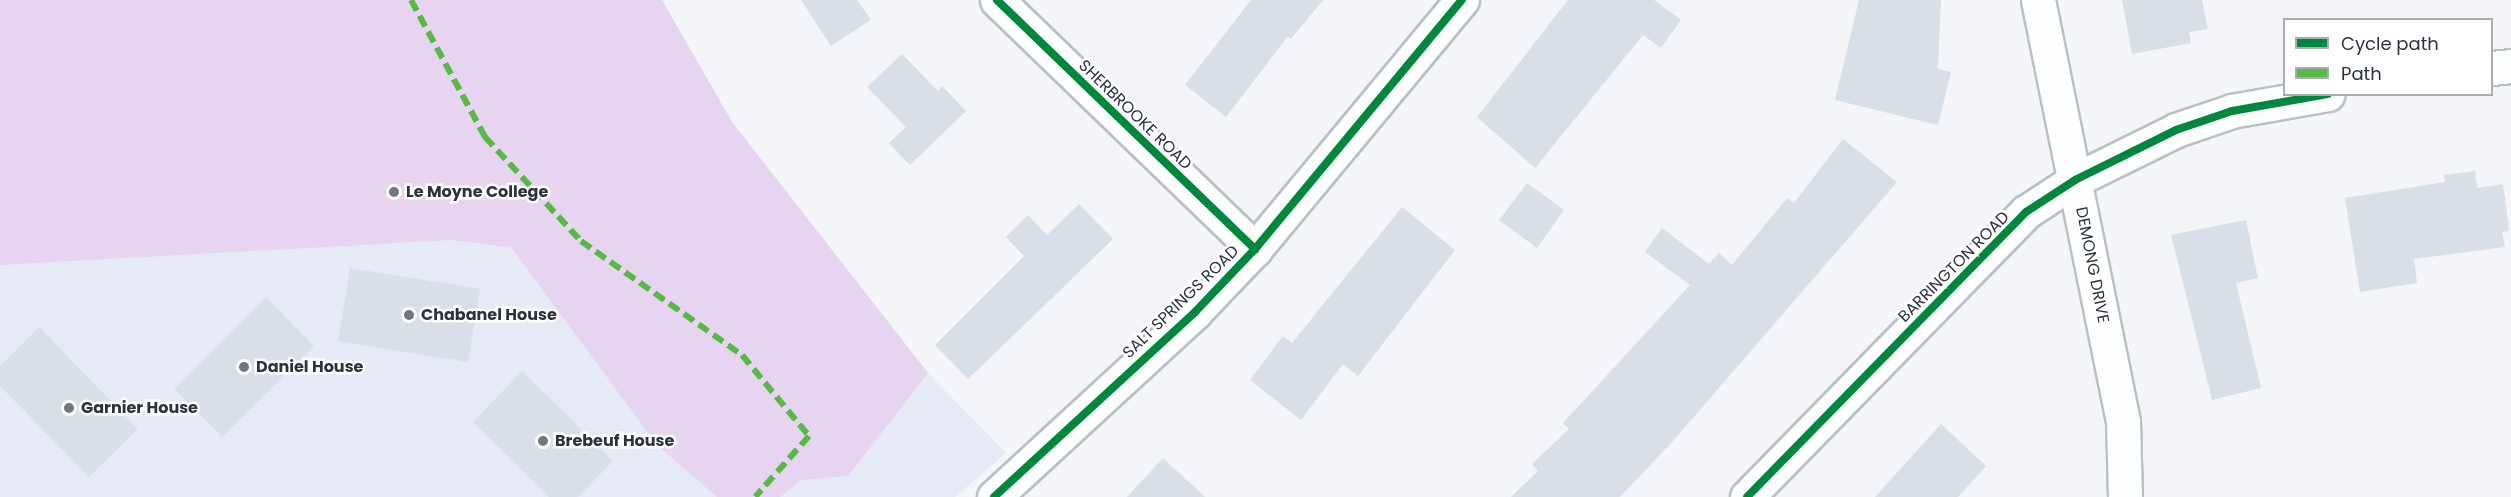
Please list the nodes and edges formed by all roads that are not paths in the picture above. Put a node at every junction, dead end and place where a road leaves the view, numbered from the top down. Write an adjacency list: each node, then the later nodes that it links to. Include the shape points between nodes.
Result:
1 (997, 0): 8 (street, SHERBROOKE ROAD)
2 (1462, 0): 8 (street, SALT SPRINGS ROAD)
3 (2037, 0): 7 (street, DEMONG DRIVE)
4 (2511, 66): 5 (street)
5 (2493, 68)
6 (2317, 96): 7 (street, BARRINGTON ROAD, via 2232,111 2176,130)
7 (2075, 180): 10 (street, BARRINGTON ROAD, via 2026,212); 11 (street, DEMONG DRIVE, via 2123,421)
8 (1255, 249): 9 (street, SALT SPRINGS ROAD, via 1195,312)
9 (994, 497)
10 (1747, 497)
11 (2124, 497)

